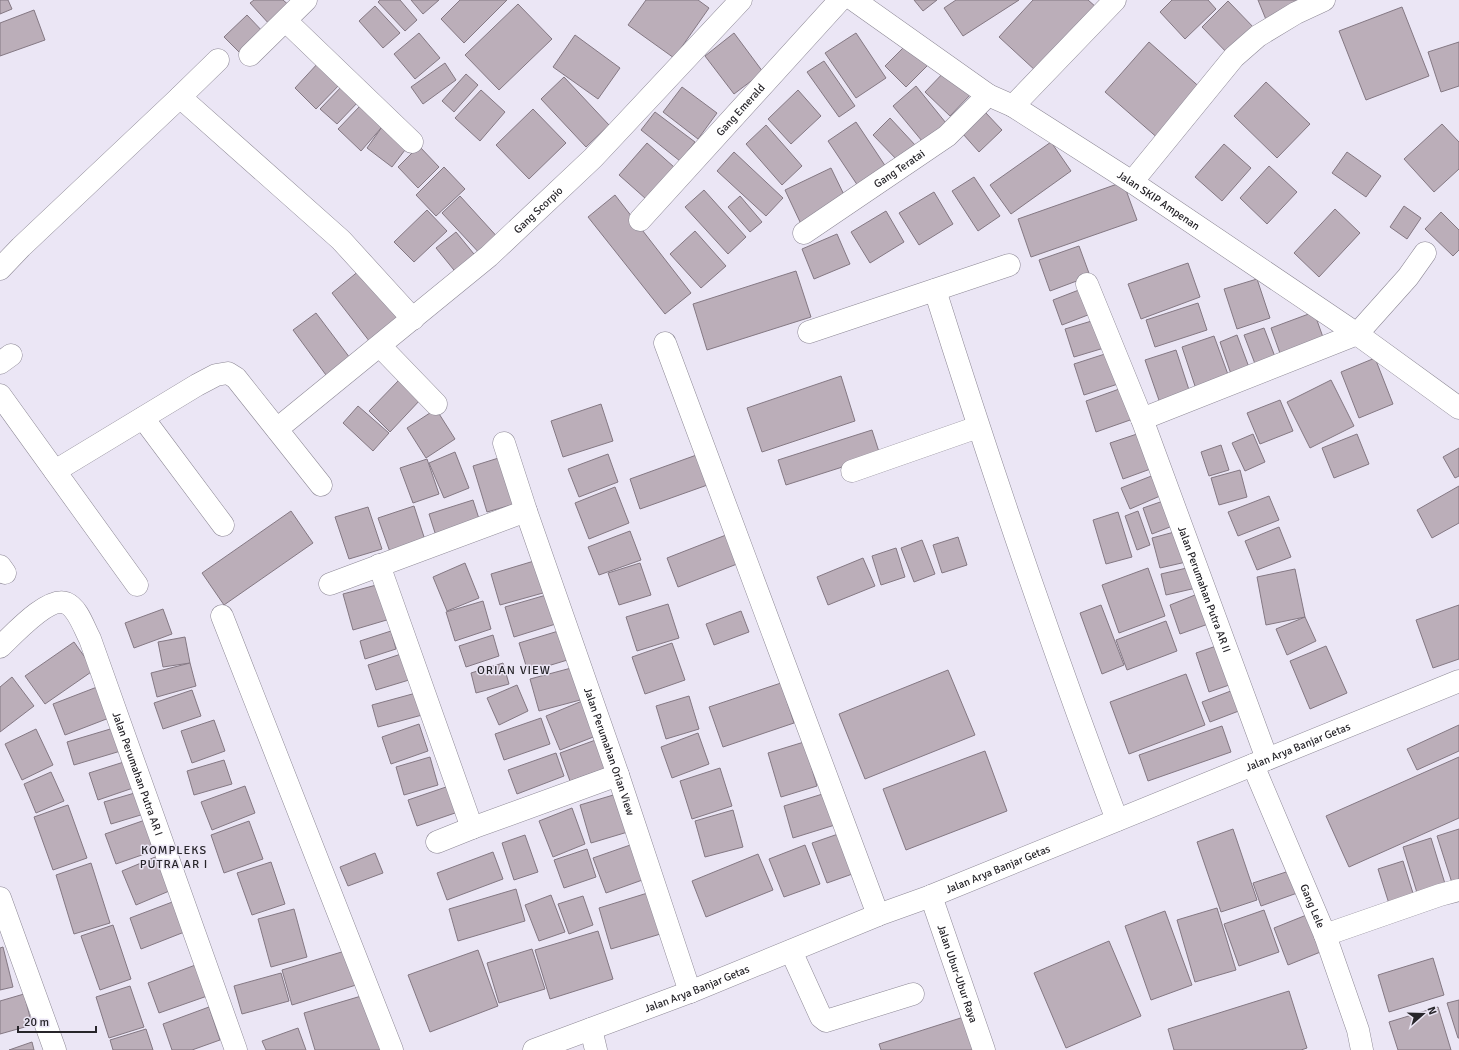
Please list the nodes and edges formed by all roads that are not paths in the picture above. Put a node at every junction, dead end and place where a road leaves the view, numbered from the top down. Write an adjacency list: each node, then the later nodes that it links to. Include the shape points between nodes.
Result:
1 (306, 0): 7 (main road)
2 (741, 0): 22 (main road, Gang Scorpio, via 593,158 489,256)
3 (840, 0): 15 (main road, Gang Emerald)
4 (854, 0): 10 (main road, Jalan SKIP Ampenan)
5 (1115, 0): 12 (main road)
6 (1324, 0): 14 (main road, via 1258,36 1234,57)
7 (286, 21): 8 (main road); 13 (main road)
8 (250, 55)
9 (218, 60): 11 (main road)
10 (988, 96): 12 (main road, Jalan SKIP Ampenan); 16 (main road, Gang Teratai, via 947,136)
11 (180, 97): 19 (main road); 22 (main road, via 341,240)
12 (1013, 106): 14 (main road, Jalan SKIP Ampenan)
13 (412, 142)
14 (1132, 182): 24 (main road, Jalan SKIP Ampenan)
15 (640, 220)
16 (804, 233)
17 (1425, 253): 24 (main road, via 1408,277)
18 (1009, 265): 21 (main road)
19 (0, 269)
20 (1087, 284): 31 (main road, Jalan Perumahan Putra AR II)
21 (935, 290): 23 (main road); 32 (main road)
22 (412, 318): 26 (main road, Gang Scorpio)
23 (809, 332)
24 (1357, 334): 29 (main road, Jalan SKIP Ampenan); 31 (main road)
25 (665, 343): 54 (main road)
26 (380, 346): 28 (main road); 33 (main road, Gang Scorpio)
27 (0, 395): 35 (main road)
28 (436, 404)
29 (1459, 408)
30 (143, 418): 33 (main road, via 197,385 216,375 228,373 236,378); 35 (main road); 39 (main road)
31 (1142, 419): 46 (main road, Jalan Perumahan Putra AR II)
32 (978, 427): 36 (main road); 48 (main road, via 1069,694)
33 (278, 429): 37 (main road)
34 (504, 443): 38 (main road, Jalan Perumahan Orian View)
35 (55, 471): 42 (main road)
36 (852, 471)
37 (321, 485)
38 (526, 511): 40 (main road); 47 (main road, Jalan Perumahan Orian View)
39 (223, 525)
40 (379, 565): 41 (main road); 49 (main road)
41 (330, 584)
42 (137, 585)
43 (222, 616): 62 (main road)
44 (0, 647): 61 (main road, Jalan Perumahan Putra AR I, via 48,605 67,603 77,613 105,680)
45 (1459, 681): 46 (main road, Jalan Arya Banjar Getas)
46 (1260, 762): 48 (main road, Jalan Arya Banjar Getas); 55 (main road, Gang Lele)
47 (618, 775): 49 (main road); 57 (main road, Jalan Perumahan Orian View)
48 (1117, 820): 52 (main road, Jalan Arya Banjar Getas)
49 (472, 828): 50 (main road)
50 (437, 842)
51 (1459, 890): 55 (main road)
52 (931, 896): 54 (main road, Jalan Arya Banjar Getas); 65 (main road, Jalan Ubur-Ubur Raya)
53 (0, 898): 60 (main road)
54 (878, 915): 56 (main road, Jalan Arya Banjar Getas)
55 (1324, 935): 66 (main road, Gang Lele, via 1358,1030)
56 (791, 951): 57 (main road, Jalan Arya Banjar Getas); 58 (main road, via 821,1017 826,1021)
57 (690, 992): 59 (main road, Jalan Arya Banjar Getas)
58 (913, 994)
59 (591, 1029): 63 (main road, Jalan Arya Banjar Getas); 64 (main road)
60 (55, 1050)
61 (236, 1050)
62 (392, 1050)
63 (534, 1050)
64 (596, 1050)
65 (984, 1050)
66 (1362, 1050)

